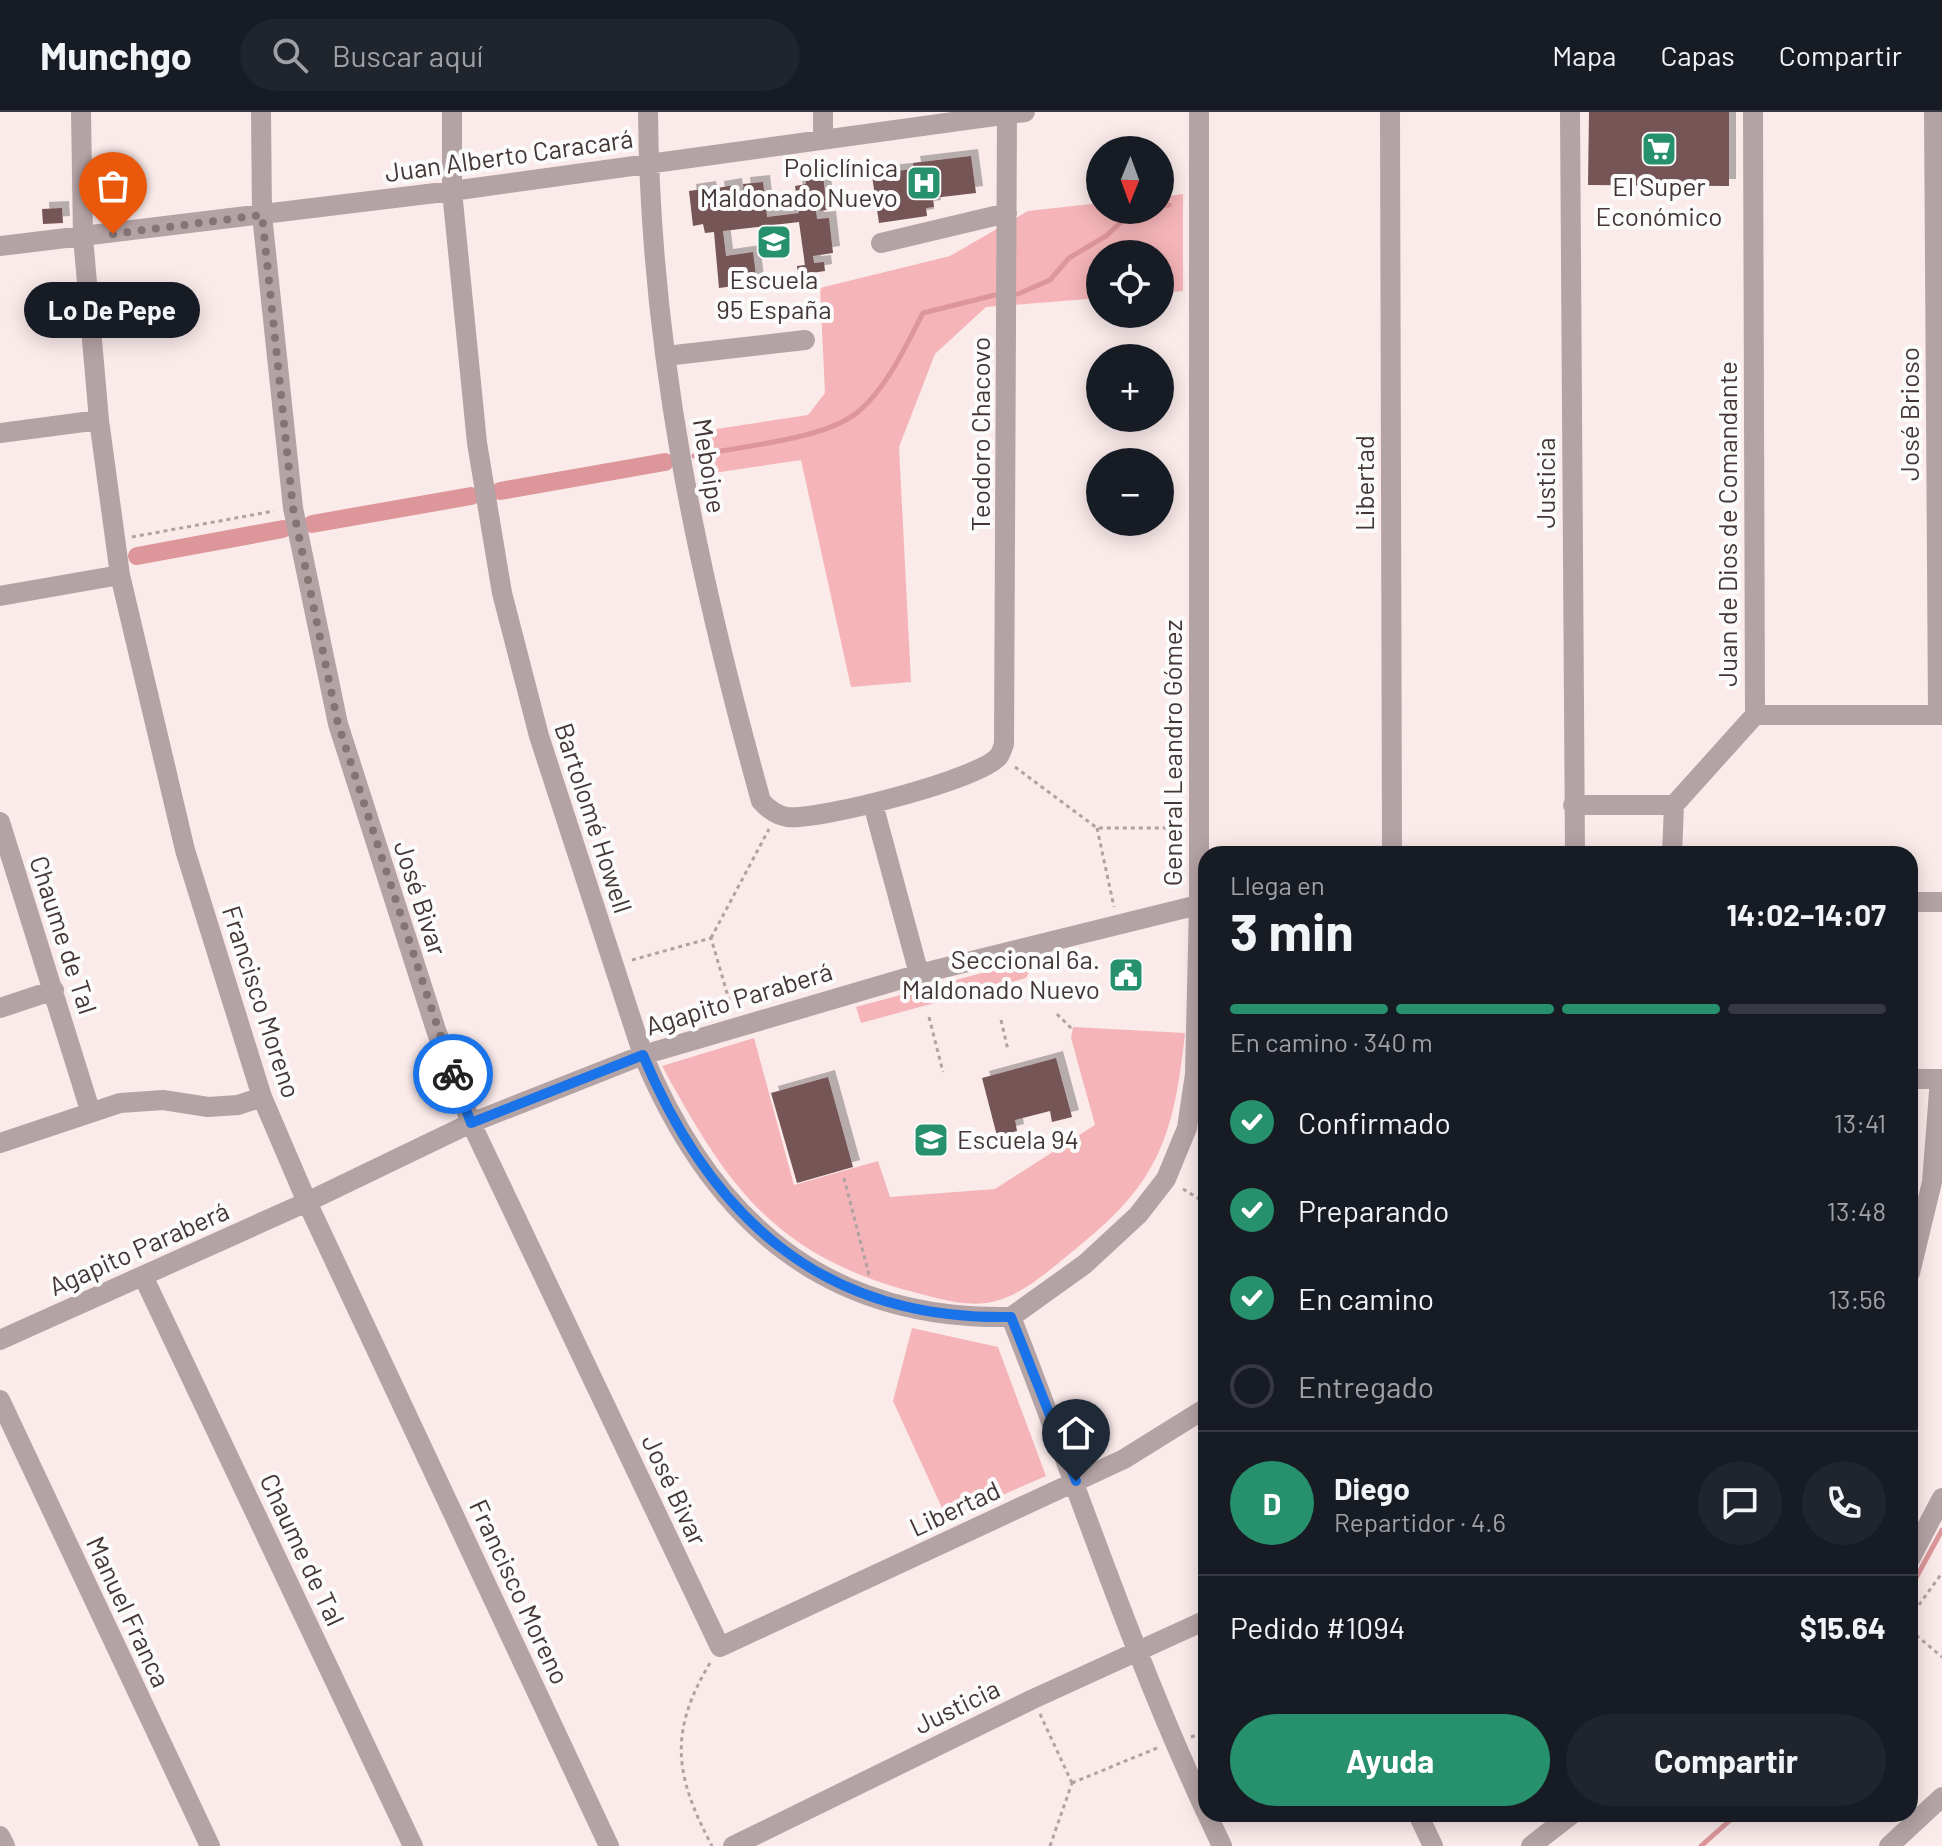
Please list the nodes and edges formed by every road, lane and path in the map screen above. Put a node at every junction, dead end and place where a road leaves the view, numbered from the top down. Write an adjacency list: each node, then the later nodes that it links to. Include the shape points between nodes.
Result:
1 (81, 112): 17 (street, Francisco Moreno)
2 (261, 112): 16 (street, José Bivar)
3 (452, 112): 14 (street, Bartolomé Howell)
4 (648, 112): 13 (street, Meboipe)
5 (823, 112): 12 (street)
6 (1199, 112): 37 (street, General Leandro Gómez)
7 (1390, 112): 39 (street, Libertad)
8 (1570, 112): 32 (street, Justicia)
9 (1753, 112): 28 (street, Juan de Dios de Comandante)
10 (1934, 112): 29 (street, José Brioso)
11 (1013, 113): 12 (street, Juan Alberto Caracará); 15 (street, Teodoro Chacovo)
12 (823, 138): 13 (street, Juan Alberto Caracará)
13 (648, 162): 14 (street, Juan Alberto Caracará); 21 (street, Meboipe, via 657,306)
14 (452, 191): 16 (street, Juan Alberto Caracará); 47 (street, Bartolomé Howell, via 477,443 502,593 539,736)
15 (1007, 213): 18 (street); 30 (street, Teodoro Chacovo, via 1006,732)
16 (262, 215): 17 (street, Juan Alberto Caracará); 24 (street, José Bivar)
17 (83, 237): 19 (street, Juan Alberto Caracará); 22 (street, Francisco Moreno)
18 (881, 243)
19 (0, 246)
20 (805, 340): 21 (street)
21 (666, 356): 34 (street, Meboipe, via 683,483 716,636 761,801)
22 (99, 420): 23 (street); 25 (street, Francisco Moreno)
23 (0, 433)
24 (293, 508): 25 (path); 64 (street, José Bivar, via 338,724)
25 (114, 540): 26 (street, Francisco Moreno)
26 (120, 575): 27 (street); 62 (street, Francisco Moreno, via 185,850)
27 (0, 596)
28 (1755, 715): 29 (street); 33 (street, Juan de Dios de Comandante)
29 (1940, 715)
30 (1000, 756): 31 (street, via 974,771); 36 (path)
31 (873, 804): 34 (street, via 800,817); 48 (street)
32 (1573, 805): 33 (street); 40 (street, Justicia)
33 (1674, 805): 41 (street)
34 (777, 814): 46 (path)
35 (0, 822): 49 (street, Chaume de Tal)
36 (1097, 828): 37 (path); 45 (path)
37 (1198, 828): 38 (street, General Leandro Gómez)
38 (1199, 846)
39 (1392, 846)
40 (1575, 846)
41 (1672, 846)
42 (1918, 902): 43 (street)
43 (1942, 902)
44 (1198, 904): 45 (street, Agapito Paraberá)
45 (1117, 922): 48 (street, Agapito Paraberá)
46 (711, 938): 47 (path); 55 (path)
47 (612, 965): 58 (street, Bartolomé Howell)
48 (919, 974): 55 (street, Agapito Paraberá)
49 (54, 990): 50 (street); 63 (street, Chaume de Tal)
50 (0, 1008)
51 (1198, 1010): 67 (street, General Leandro Gómez, via 1187,1128)
52 (1057, 1014): 56 (path)
53 (929, 1017): 59 (path)
54 (1001, 1020): 57 (path)
55 (737, 1025): 58 (street, Agapito Paraberá)
56 (1072, 1029)
57 (1008, 1050)
58 (643, 1055): 64 (street, Agapito Paraberá); 73 (street, Bartolomé Howell, via 664,1106 720,1190 754,1229 792,1257 835,1282 936,1313)
59 (943, 1072)
60 (1918, 1079): 61 (street)
61 (1941, 1079): 70 (street, via 1932,1182)
62 (262, 1097): 63 (street, via 238,1105 142,1100); 69 (street, Francisco Moreno)
63 (90, 1110): 65 (street)
64 (471, 1123): 69 (street, Agapito Paraberá); 84 (street, José Bivar)
65 (0, 1143)
66 (844, 1178): 72 (path)
67 (1166, 1179): 68 (path); 73 (street, General Leandro Gómez, via 1138,1215 1085,1264)
68 (1198, 1198)
69 (307, 1202): 71 (street, Agapito Paraberá); 101 (street, Francisco Moreno)
70 (1918, 1240)
71 (143, 1276): 74 (street, Agapito Paraberá); 100 (street, Chaume de Tal)
72 (872, 1283)
73 (1011, 1317): 77 (street)
74 (0, 1340)
75 (0, 1400): 99 (street, Manuel Franca)
76 (1198, 1414): 77 (street, Libertad, via 1164,1437)
77 (1076, 1481): 84 (street, Libertad); 85 (street)
78 (1942, 1498): 79 (street)
79 (1918, 1544)
80 (1942, 1573): 81 (path)
81 (1918, 1606)
82 (1198, 1624): 85 (street, Justicia)
83 (1918, 1636): 86 (path)
84 (720, 1647): 102 (path, via 687,1708 680,1745 689,1802)
85 (1135, 1652): 87 (street, Justicia); 88 (street)
86 (1942, 1657)
87 (1033, 1699): 89 (path); 103 (street, Justicia)
88 (1173, 1741): 89 (path); 90 (street)
89 (1072, 1783): 104 (path)
90 (1198, 1796)
91 (1942, 1797): 92 (street)
92 (1918, 1819)
93 (1210, 1822): 105 (street)
94 (1422, 1822): 106 (street)
95 (1562, 1822): 107 (street)
96 (1915, 1822): 108 (street)
97 (0, 1836): 98 (street)
98 (5, 1846)
99 (210, 1846)
100 (413, 1846)
101 (609, 1846)
102 (712, 1846)
103 (733, 1846)
104 (1050, 1846)
105 (1222, 1846)
106 (1433, 1846)
107 (1531, 1846)
108 (1889, 1846)

